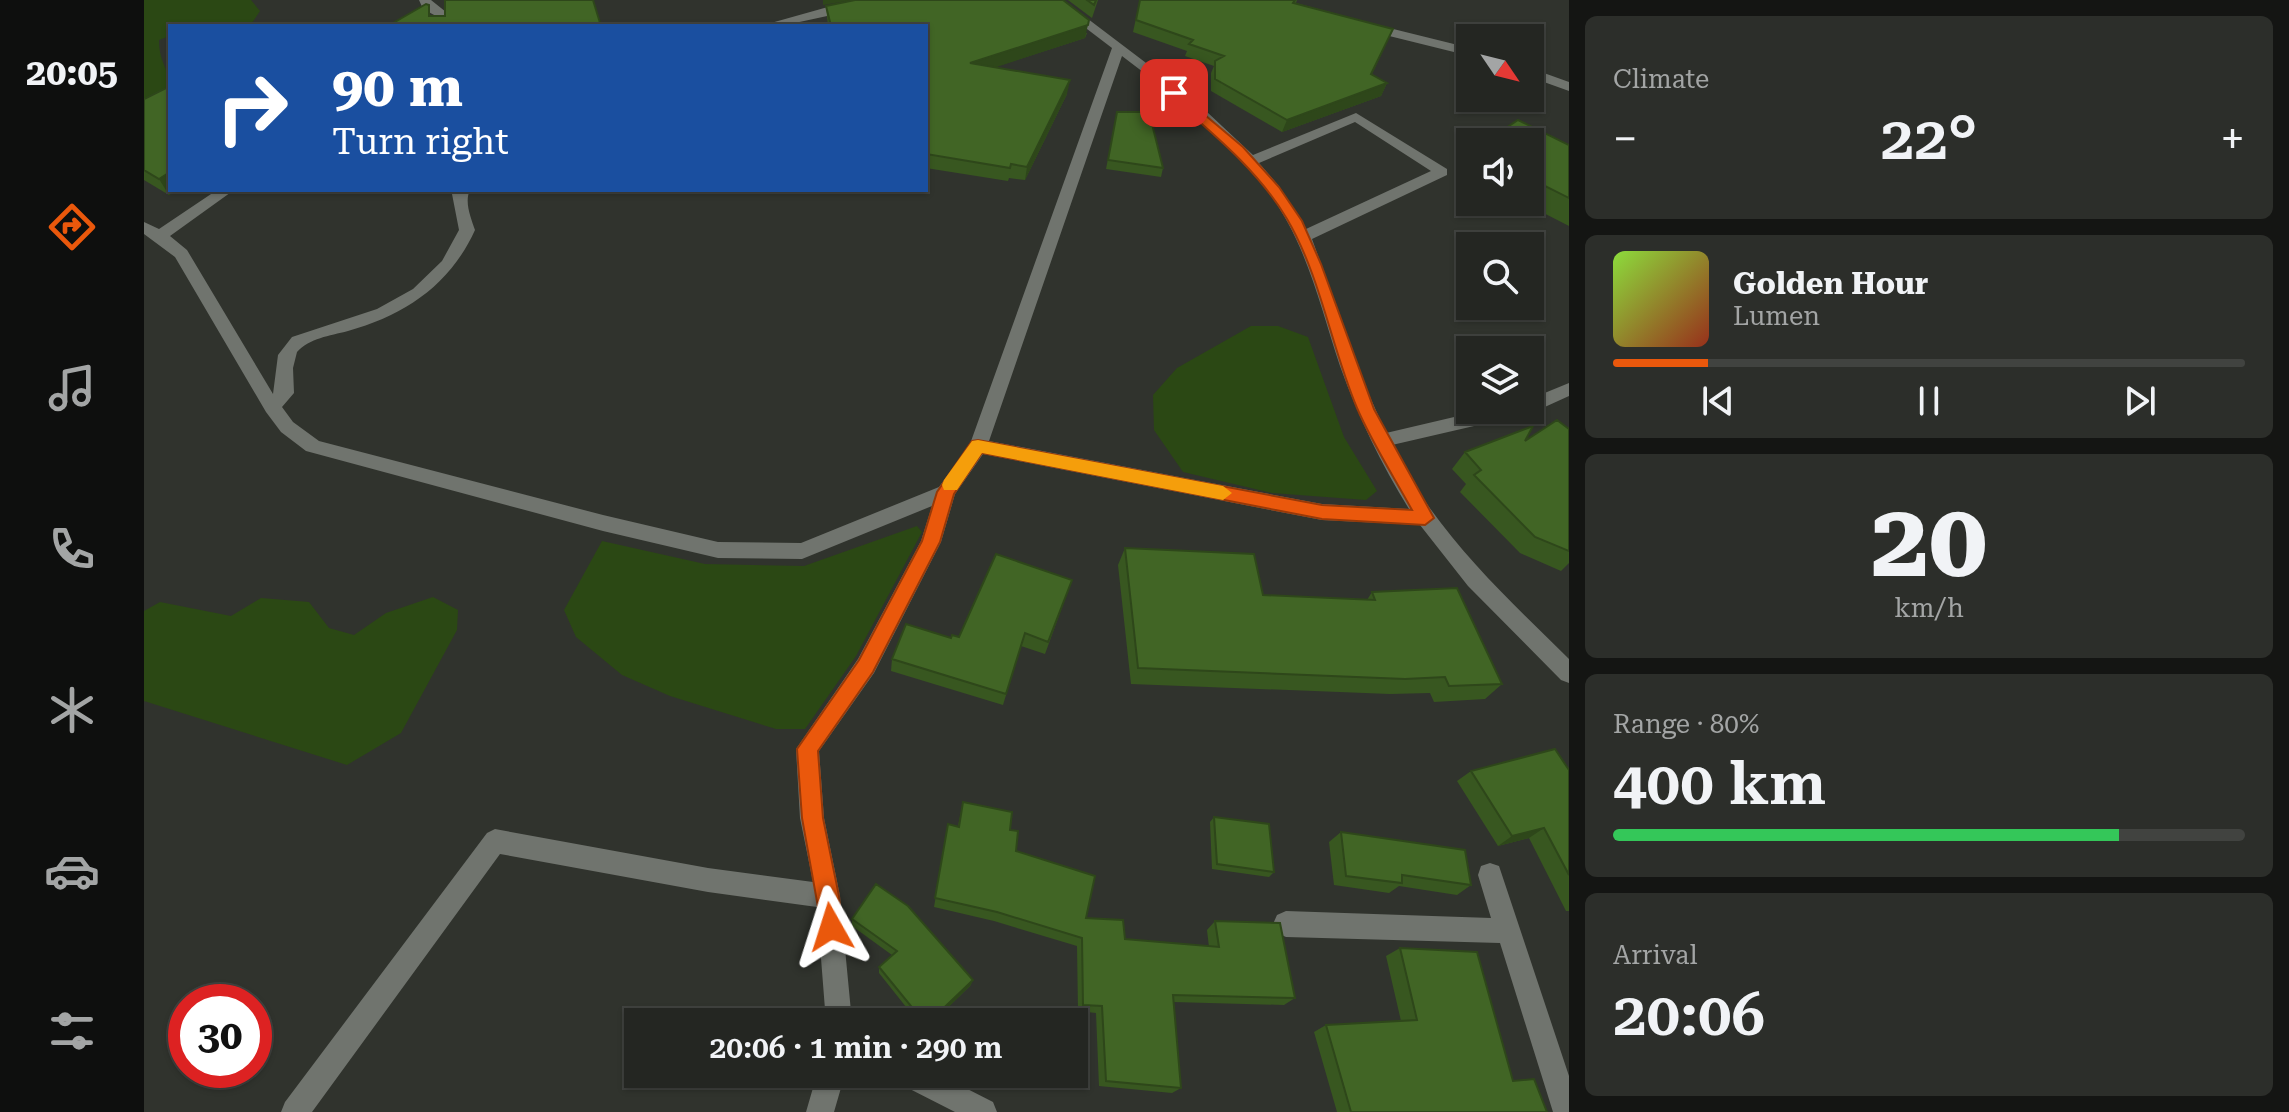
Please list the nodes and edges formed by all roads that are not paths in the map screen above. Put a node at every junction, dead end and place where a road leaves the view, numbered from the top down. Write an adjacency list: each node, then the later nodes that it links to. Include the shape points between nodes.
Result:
1 (425, 0): 5 (street, via 442,15)
2 (895, 0): 6 (street)
3 (1055, 0): 7 (street)
4 (1350, 22): 8 (street)
5 (441, 24)
6 (774, 24)
7 (1118, 48): 11 (street); 21 (street)
8 (1456, 48)
9 (1544, 77): 10 (street)
10 (1569, 87)
11 (1249, 162): 15 (street, via 1274,190); 15 (street, via 1356,117 1442,172)
12 (223, 192): 14 (street)
13 (462, 192): 18 (street, via 467,230 444,271 391,310 294,344 285,358 285,393)
14 (152, 232): 18 (street, via 181,254)
15 (1302, 237): 20 (street)
16 (1569, 389): 17 (street)
17 (1544, 402)
18 (272, 407): 22 (street, via 287,427 313,446 718,550 802,551)
19 (1456, 423): 20 (street)
20 (1381, 441): 23 (street)
21 (978, 446): 22 (street); 23 (street, via 1322,512)
22 (946, 492): 26 (street, via 931,542 866,666 807,749 812,818)
23 (1425, 518): 24 (street, via 1459,561)
24 (1569, 673)
25 (1490, 875): 28 (street)
26 (828, 896): 29 (street); 32 (street, via 495,841)
27 (1286, 924): 28 (street)
28 (1508, 931): 35 (street)
29 (838, 1008)
30 (827, 1088): 33 (street)
31 (937, 1088): 34 (street)
32 (295, 1112)
33 (820, 1112)
34 (983, 1112)
35 (1567, 1112)

